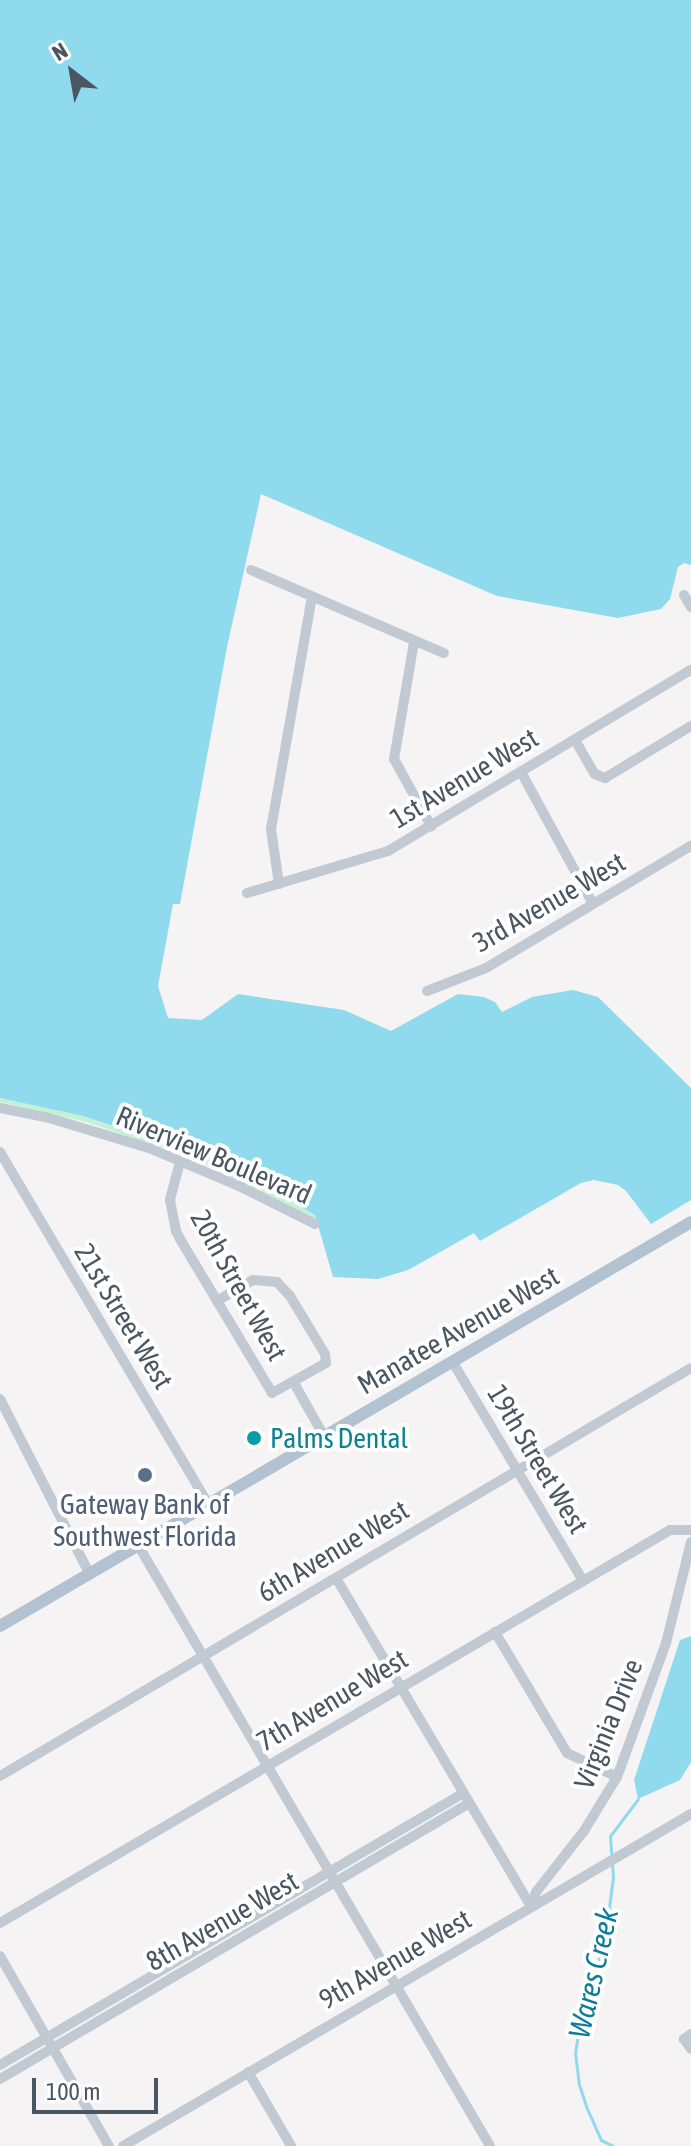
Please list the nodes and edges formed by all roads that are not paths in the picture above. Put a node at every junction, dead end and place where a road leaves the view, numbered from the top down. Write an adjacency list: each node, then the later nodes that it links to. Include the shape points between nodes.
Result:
1 (251, 570): 3 (street)
2 (684, 595): 4 (street)
3 (312, 597): 5 (street); 13 (street, via 271,829)
4 (691, 607)
5 (414, 642): 6 (street); 11 (street, via 394,759)
6 (444, 653)
7 (691, 670): 9 (street, 1st Avenue West)
8 (691, 726): 9 (street, via 605,778 595,774)
9 (575, 740): 10 (street, 1st Avenue West)
10 (521, 772): 11 (street, 1st Avenue West); 15 (street)
11 (431, 826): 13 (street, 1st Avenue West, via 365,861)
12 (690, 850): 15 (street, 3rd Avenue West)
13 (279, 884): 14 (street, 1st Avenue West)
14 (247, 893)
15 (593, 904): 16 (street, 3rd Avenue West, via 486,968)
16 (427, 991)
17 (0, 1108): 19 (street, Riverview Boulevard, via 107,1135)
18 (0, 1152): 29 (street, 21st Street West)
19 (180, 1162): 21 (street, Riverview Boulevard); 22 (street, 20th Street West, via 170,1200 172,1221)
20 (691, 1222): 23 (main road, Manatee Avenue West)
21 (315, 1224)
22 (217, 1301): 25 (street, 20th Street West, via 272,1393); 25 (street, via 253,1280 272,1280 283,1287 327,1358)
23 (452, 1361): 27 (main road, Manatee Avenue West); 28 (street, 19th Street West)
24 (691, 1368): 28 (street, 6th Avenue West)
25 (294, 1383): 27 (street, 20th Street West)
26 (0, 1399): 33 (street)
27 (324, 1436): 29 (main road, Manatee Avenue West)
28 (517, 1471): 34 (street, 6th Avenue West); 35 (street, 19th Street West)
29 (208, 1504): 32 (main road, Manatee Avenue West)
30 (691, 1530): 35 (street, 7th Avenue West, via 670,1530)
31 (691, 1542): 42 (street, Virginia Drive, via 666,1643)
32 (138, 1545): 33 (main road, Manatee Avenue West); 38 (street)
33 (89, 1573): 36 (main road, Manatee Avenue West)
34 (336, 1578): 38 (street, 6th Avenue West); 39 (street)
35 (583, 1581): 37 (street, 7th Avenue West)
36 (0, 1626)
37 (495, 1632): 39 (street, 7th Avenue West); 42 (street, via 567,1753)
38 (203, 1656): 40 (street); 41 (street, 6th Avenue West)
39 (402, 1687): 40 (street, 7th Avenue West); 43 (street)
40 (268, 1766): 45 (street); 48 (street, 7th Avenue West)
41 (0, 1776)
42 (617, 1777): 47 (street, Virginia Drive)
43 (465, 1799): 45 (street, 8th Avenue West); 46 (street, 8th Avenue West); 47 (street)
44 (691, 1814): 47 (street, 9th Avenue West)
45 (330, 1871): 46 (street); 52 (street, 8th Avenue West)
46 (335, 1882): 50 (street); 53 (street, 8th Avenue West)
47 (531, 1906): 50 (street, 9th Avenue West)
48 (0, 1923)
49 (0, 1956): 52 (street)
50 (396, 1986): 56 (street, 9th Avenue West); 61 (street)
51 (688, 2036): 54 (street)
52 (46, 2037): 53 (street); 55 (street, 8th Avenue West)
53 (52, 2048): 57 (street, 8th Avenue West); 58 (street)
54 (691, 2049)
55 (0, 2065)
56 (248, 2072): 59 (street, 9th Avenue West); 60 (street)
57 (0, 2079)
58 (109, 2146)
59 (123, 2146)
60 (291, 2146)
61 (490, 2146)

